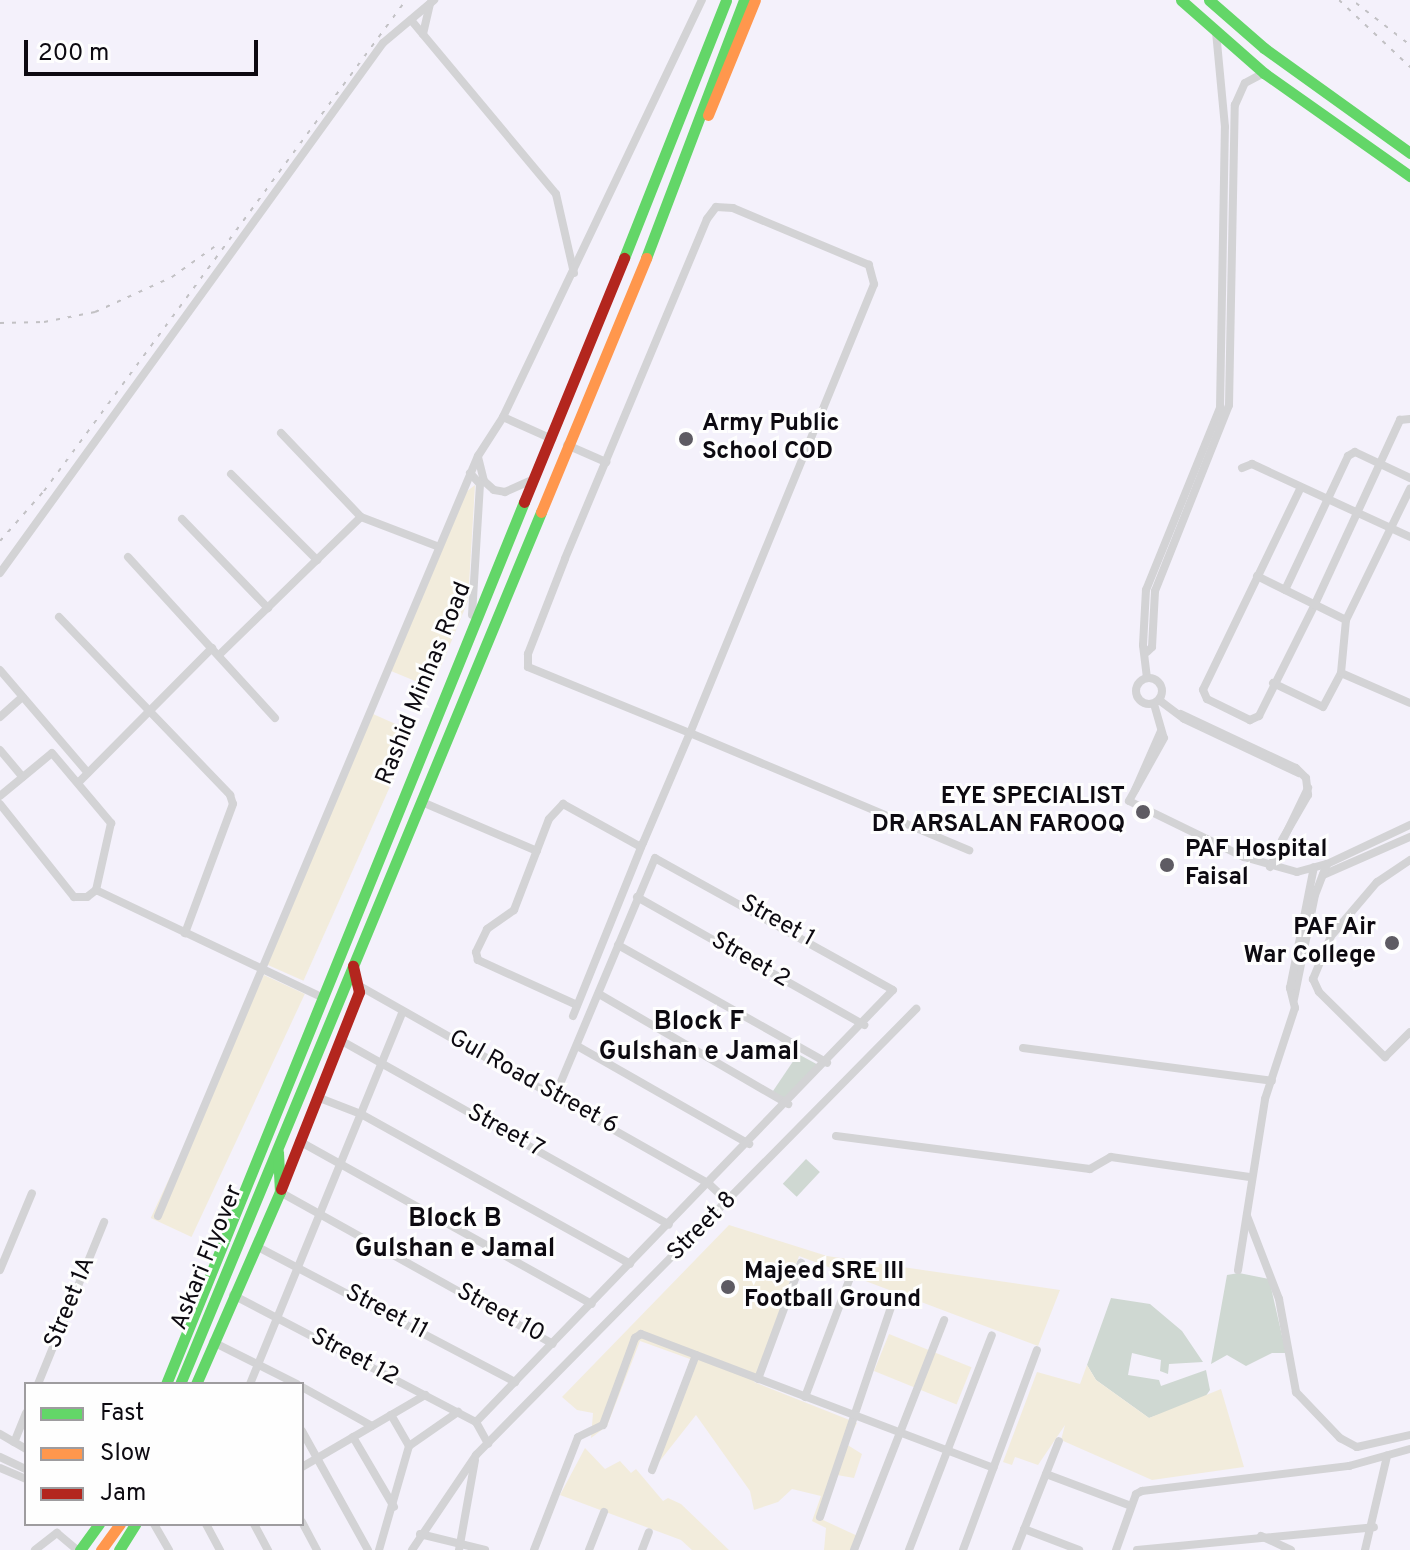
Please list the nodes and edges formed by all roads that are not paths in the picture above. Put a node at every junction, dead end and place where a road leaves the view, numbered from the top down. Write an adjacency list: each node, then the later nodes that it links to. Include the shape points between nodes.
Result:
1 (702, 0): 19 (street)
2 (726, 0): 24 (main road, Rashid Minhas Road)
3 (744, 0): 14 (main road, Rashid Minhas Road)
4 (755, 0): 14 (main road, via 714,105)
5 (1181, 0): 9 (main road)
6 (1209, 0): 17 (main road, via 1264,48)
7 (432, 2): 8 (street); 10 (street)
8 (411, 20): 10 (street); 45 (street, via 383,43)
9 (1216, 31): 11 (main road); 12 (street)
10 (423, 34): 19 (street, via 556,194)
11 (1264, 73): 13 (street, via 1245,83); 18 (main road)
12 (1224, 105): 13 (street); 15 (street)
13 (1235, 105): 16 (street)
14 (696, 133): 25 (main road, Rashid Minhas Road)
15 (1224, 137): 16 (street); 20 (street)
16 (1235, 137): 20 (street)
17 (1410, 153)
18 (1410, 176)
19 (575, 274): 21 (street)
20 (1226, 320): 56 (street, via 1220,408 1146,590)
21 (503, 417): 24 (street); 26 (street)
22 (1410, 419): 28 (street, via 1400,420)
23 (281, 433): 38 (street)
24 (552, 439): 33 (main road, Rashid Minhas Road)
25 (567, 445): 27 (street); 70 (main road, Rashid Minhas Road)
26 (478, 456): 30 (street); 33 (street, via 484,481 494,490 505,492)
27 (606, 462): 64 (street, via 528,654 528,667); 64 (street, via 716,207 733,208 874,271 874,284)
28 (1378, 463): 32 (street); 36 (street, via 1352,452); 37 (street)
29 (1242, 468): 34 (street, via 1252,464)
30 (470, 473): 42 (street); 52 (street, via 480,484)
31 (231, 474): 44 (street)
32 (1410, 478)
33 (530, 481): 52 (main road, Rashid Minhas Road)
34 (1301, 487): 36 (street); 46 (street)
35 (1410, 489): 40 (street)
36 (1327, 498): 37 (street); 47 (street)
37 (1356, 511): 40 (street); 48 (street)
38 (361, 517): 42 (street); 44 (street)
39 (182, 519): 49 (street)
40 (1392, 528): 41 (street); 51 (street)
41 (1410, 537)
42 (437, 546): 88 (street)
43 (128, 557): 53 (street)
44 (317, 560): 49 (street)
45 (0, 573)
46 (1257, 576): 47 (street); 57 (street, via 1204,694 1254,720)
47 (1285, 590): 48 (street)
48 (1315, 604): 51 (street); 57 (street)
49 (268, 608): 53 (street)
50 (59, 617): 61 (street)
51 (1346, 620): 55 (street)
52 (472, 624): 91 (main road, Rashid Minhas Road)
53 (216, 652): 61 (street); 63 (street)
54 (0, 670): 58 (street)
55 (1341, 673): 57 (street, via 1323,707); 60 (street)
56 (1147, 678): 59 (street, via 1159,683); 59 (street, via 1136,692 1141,702)
57 (1273, 683)
58 (22, 697): 62 (street); 66 (street)
59 (1156, 702): 79 (street, via 1161,731 1129,801); 79 (street, via 1299,773 1308,788)
60 (1410, 703)
61 (150, 711): 66 (street); 85 (street, via 232,800)
62 (0, 717)
63 (275, 718)
64 (690, 733): 74 (street); 75 (street)
65 (0, 750): 67 (street)
66 (88, 773): 68 (street)
67 (23, 777): 68 (street, via 52,753); 69 (street)
68 (79, 782): 83 (street, via 111,823)
69 (0, 796)
70 (422, 802): 76 (street); 87 (main road, Rashid Minhas Road)
71 (0, 804): 83 (street, via 74,897)
72 (1410, 825): 78 (street)
73 (1410, 837): 81 (street)
74 (641, 847): 76 (street, via 563,804 549,819); 93 (street)
75 (969, 850)
76 (537, 851): 93 (street, via 514,910 487,929 478,960)
77 (1410, 860): 99 (street, via 1377,882 1331,936 1319,954 1313,979 1319,992 1385,1057)
78 (1327, 864): 80 (street); 81 (street)
79 (1270, 867): 80 (street, via 1297,872)
80 (1314, 867): 82 (street)
81 (1323, 875): 82 (street); 92 (street)
82 (1311, 879): 92 (street, via 1291,975)
83 (96, 890): 85 (street)
84 (637, 897): 86 (street); 98 (street, Street 2); 98 (street, Street 1, via 655,858 879,979 894,993)
85 (185, 933): 88 (street)
86 (618, 945): 90 (street); 104 (street)
87 (353, 961): 89 (main road); 97 (main road, Rashid Minhas Road)
88 (260, 969): 91 (street); 125 (street)
89 (355, 984): 95 (street, Gul Road Street 6); 100 (main road, via 359,992)
90 (599, 994): 101 (street); 110 (street)
91 (324, 998): 105 (main road, Rashid Minhas Road)
92 (1293, 1000): 106 (street)
93 (577, 1005): 96 (street)
94 (916, 1009): 122 (street, Street 8)
95 (403, 1011): 103 (street); 108 (street, Gul Road Street 6)
96 (573, 1016)
97 (326, 1023): 105 (main road, via 302,1066); 107 (main road, Rashid Minhas Road)
98 (864, 1025): 104 (street)
99 (1410, 1032)
100 (340, 1040): 103 (street, Street 7); 109 (main road)
101 (579, 1047): 108 (street); 115 (street)
102 (1023, 1048): 106 (street)
103 (382, 1063): 111 (street); 127 (street, Street 7)
104 (827, 1063): 110 (street)
105 (294, 1070): 112 (main road, Rashid Minhas Road)
106 (1272, 1081): 118 (street)
107 (303, 1083): 112 (main road, via 296,1085); 116 (main road, Rashid Minhas Road)
108 (556, 1094): 119 (street, Gul Road Street 6)
109 (317, 1097): 111 (street, Street 8); 114 (main road)
110 (788, 1104): 115 (street)
111 (361, 1114): 117 (street); 130 (street, Street 8)
112 (268, 1134): 149 (main road, Rashid Minhas Road)
113 (836, 1136): 118 (street, via 1090,1169 1111,1157)
114 (299, 1141): 117 (street); 120 (main road)
115 (749, 1144): 119 (street)
116 (277, 1148): 120 (main road); 150 (main road, Askari Flyover)
117 (341, 1162): 123 (street); 137 (street)
118 (1250, 1177): 124 (street)
119 (709, 1184): 122 (street, Gul Road Street 6); 127 (street)
120 (280, 1192): 123 (street, Street 10); 128 (main road)
121 (32, 1193): 132 (street)
122 (728, 1202): 172 (street, Street 8)
123 (320, 1213): 131 (street); 142 (street, Street 10)
124 (1247, 1215): 133 (street); 168 (street, via 1279,1299 1296,1392 1340,1438 1357,1447)
125 (158, 1216)
126 (104, 1222): 148 (street, Street 1A)
127 (669, 1225): 130 (street)
128 (256, 1246): 131 (street, Street 11); 135 (main road)
129 (801, 1263): 147 (street)
130 (630, 1264): 137 (street)
131 (299, 1266): 138 (street); 155 (street, Street 11)
132 (0, 1270)
133 (1238, 1270)
134 (850, 1278): 158 (street)
135 (233, 1295): 138 (street, Street 12); 141 (main road)
136 (895, 1296): 161 (street)
137 (592, 1304): 142 (street)
138 (278, 1318): 145 (street); 157 (street, Street 12)
139 (944, 1320): 166 (street)
140 (992, 1335): 176 (street)
141 (213, 1342): 145 (street); 151 (main road)
142 (553, 1344): 155 (street)
143 (1037, 1350): 184 (street)
144 (696, 1355): 147 (street); 185 (street); 218 (street, via 648,1335 635,1338 603,1425 578,1437)
145 (259, 1362): 146 (street); 152 (street)
146 (272, 1370): 153 (street); 154 (street)
147 (758, 1379): 158 (street)
148 (39, 1382)
149 (167, 1382)
150 (181, 1382)
151 (197, 1382)
152 (251, 1382)
153 (278, 1382)
154 (294, 1382)
155 (515, 1382): 163 (street)
156 (304, 1387): 164 (street)
157 (425, 1395): 159 (street, Street 12); 160 (street)
158 (805, 1397): 161 (street)
159 (458, 1412): 163 (street, Street 12); 173 (street)
160 (391, 1415): 164 (street); 173 (street)
161 (854, 1416): 166 (street); 191 (street)
162 (24, 1418): 171 (street)
163 (476, 1422): 172 (street)
164 (372, 1426): 169 (street)
165 (0, 1434): 171 (street)
166 (900, 1434): 176 (street); 221 (street)
167 (304, 1435): 180 (street)
168 (1410, 1435)
169 (353, 1437): 180 (street); 189 (street)
170 (1059, 1441): 186 (street)
171 (14, 1442): 174 (street)
172 (488, 1444): 177 (street, Street 8)
173 (409, 1446): 189 (street)
174 (24, 1448)
175 (1410, 1449): 178 (street)
176 (948, 1451): 184 (street); 222 (street)
177 (476, 1455): 202 (street, Street 8); 204 (street)
178 (1387, 1456): 188 (street, via 1349,1466 1142,1491); 199 (street)
179 (0, 1457): 183 (street)
180 (315, 1458): 181 (street); 214 (street)
181 (304, 1466)
182 (0, 1468): 187 (street)
183 (24, 1468)
184 (993, 1468): 223 (street)
185 (652, 1470)
186 (1046, 1474): 188 (street); 200 (street)
187 (24, 1478)
188 (1131, 1506): 226 (street)
189 (394, 1508): 215 (street)
190 (604, 1512): 219 (street)
191 (820, 1517)
192 (97, 1526): 206 (main road)
193 (119, 1526): 208 (main road)
194 (134, 1526): 209 (main road)
195 (155, 1526): 210 (street)
196 (207, 1526): 211 (street)
197 (255, 1526): 212 (street)
198 (304, 1526): 213 (street)
199 (1374, 1527): 203 (street); 229 (street)
200 (1024, 1529): 224 (street); 225 (street)
201 (649, 1532): 220 (street)
202 (420, 1534): 204 (street); 216 (street, Street 8)
203 (1260, 1536): 205 (street); 228 (street)
204 (460, 1546): 217 (street)
205 (1179, 1548): 227 (street)
206 (73, 1549): 207 (street, via 57,1533)
207 (35, 1550)
208 (101, 1550)
209 (119, 1550)
210 (169, 1550)
211 (220, 1550)
212 (268, 1550)
213 (317, 1550)
214 (368, 1550)
215 (379, 1550)
216 (412, 1550)
217 (485, 1550)
218 (534, 1550)
219 (589, 1550)
220 (642, 1550)
221 (854, 1550)
222 (909, 1550)
223 (963, 1550)
224 (1016, 1550)
225 (1079, 1550)
226 (1116, 1550)
227 (1137, 1550)
228 (1291, 1550)
229 (1365, 1550)

